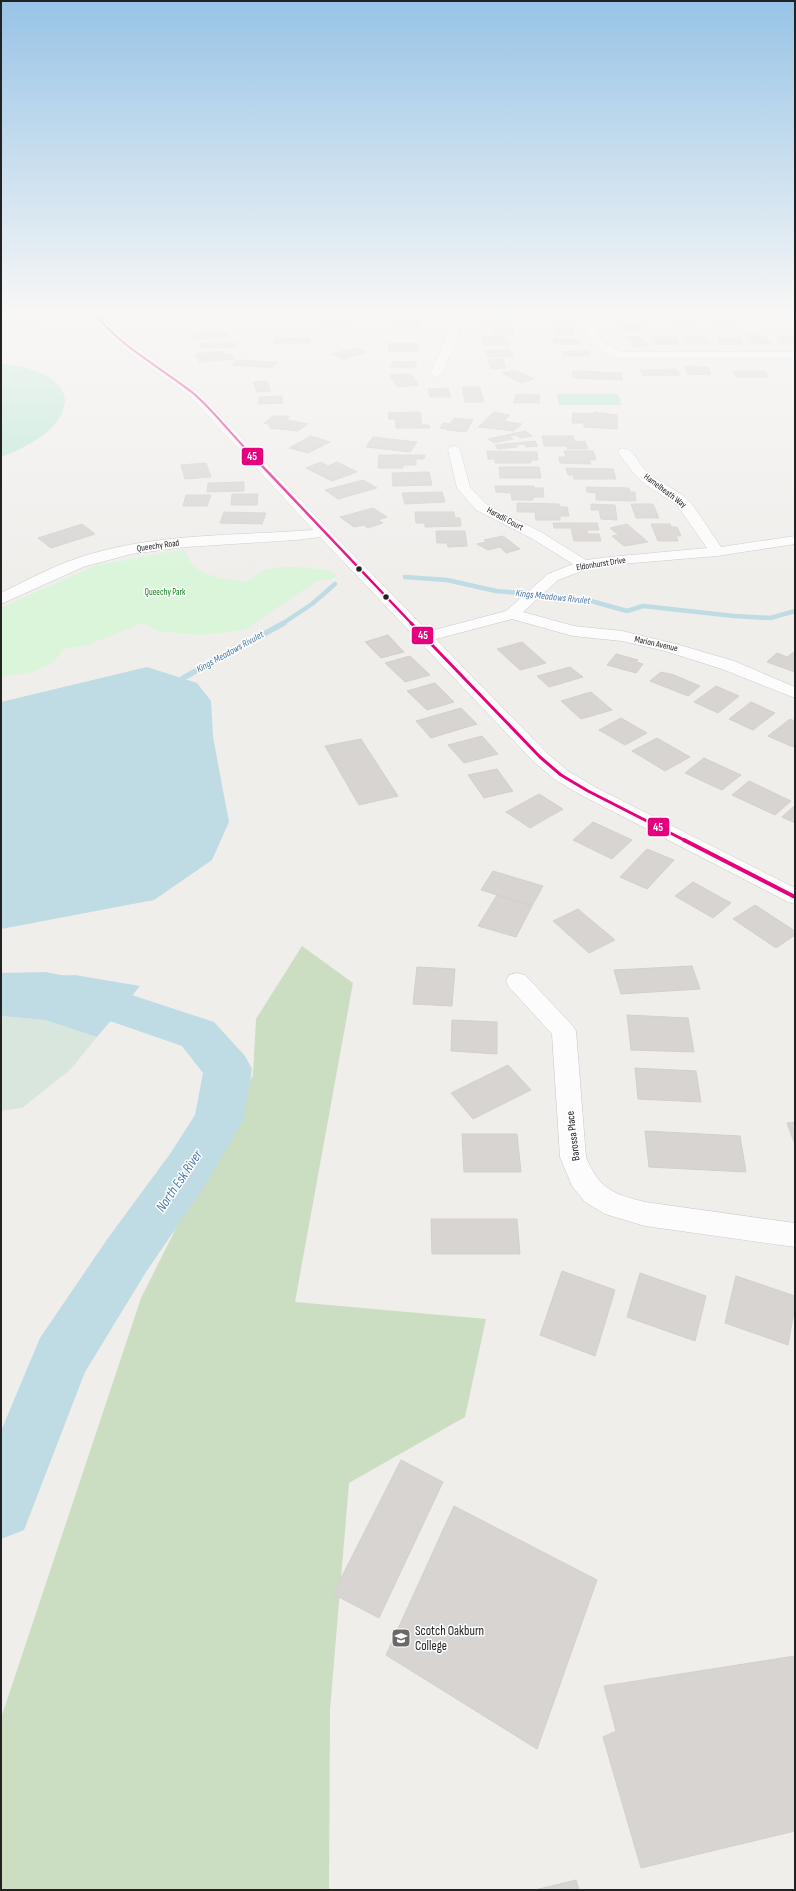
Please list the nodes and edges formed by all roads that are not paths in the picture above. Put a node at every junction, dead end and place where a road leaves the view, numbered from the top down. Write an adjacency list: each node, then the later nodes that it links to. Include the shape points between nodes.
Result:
1 (202, 402): 4 (street)
2 (454, 450): 7 (street, Haradli Court, via 464,488 475,502)
3 (624, 452): 6 (street, Hamelheath Way, via 651,482 682,502)
4 (324, 533): 8 (street, Queechy Road, via 197,541 125,550 82,562); 10 (street)
5 (795, 540): 6 (street, Eldonhurst Drive)
6 (717, 552): 7 (street, Eldonhurst Drive)
7 (584, 565): 9 (street, Eldonhurst Drive, via 553,577)
8 (1, 599)
9 (512, 614): 10 (street, Eldonhurst Drive); 11 (street, Marion Avenue, via 573,631 622,636 670,647 728,665)
10 (425, 637): 12 (street, via 540,758 561,775)
11 (795, 693)
12 (795, 897)
13 (517, 981): 14 (street, Barossa Place, via 564,1031 574,1157 581,1178 594,1194 615,1206 645,1214)
14 (795, 1235)

